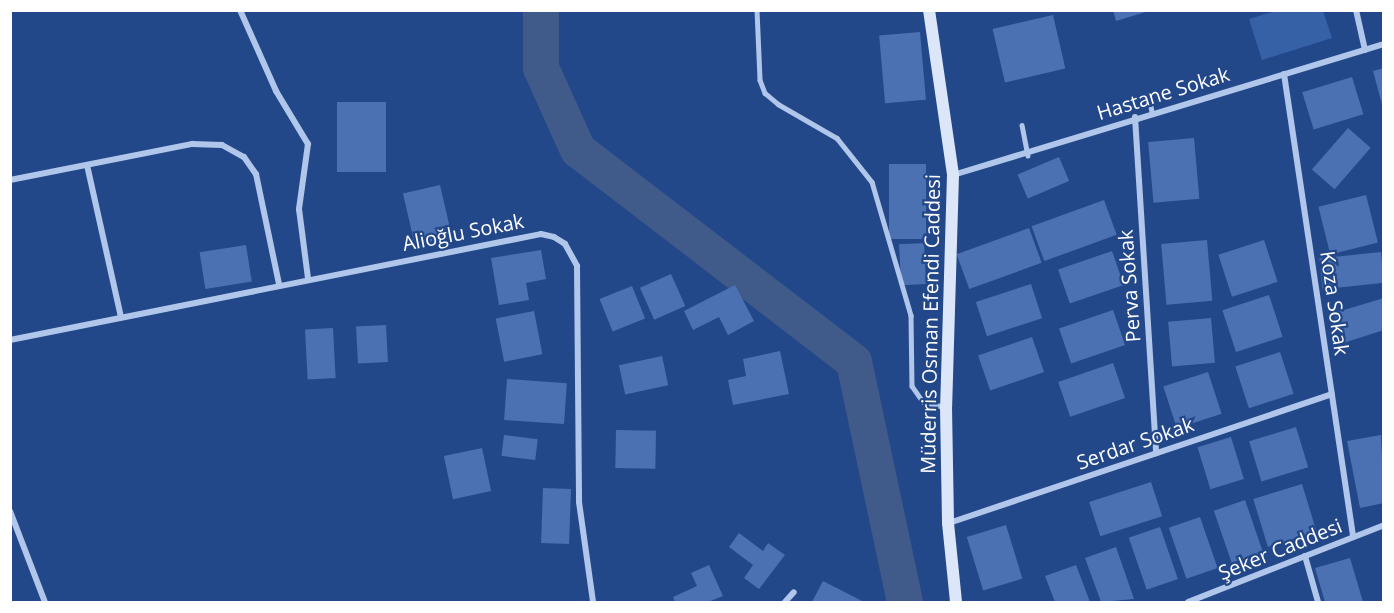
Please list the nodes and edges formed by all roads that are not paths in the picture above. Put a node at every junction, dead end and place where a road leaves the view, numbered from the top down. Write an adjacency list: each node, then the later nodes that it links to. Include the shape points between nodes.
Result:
1 (240, 10): 16 (street, via 276,91 308,144 299,209)
2 (757, 10): 21 (lane, via 760,80 765,93 837,138 872,182 911,315 912,386 923,402)
3 (929, 10): 14 (main road, Müderris Osman Efendi Caddesi)
4 (1356, 10): 6 (street)
5 (1383, 44): 6 (street, Hastane Sokak)
6 (1365, 50): 7 (street, Hastane Sokak)
7 (1284, 74): 9 (street, Hastane Sokak); 20 (street, Koza Sokak)
8 (1149, 94): 9 (lane)
9 (1152, 112): 10 (street, Hastane Sokak)
10 (1135, 117): 12 (street, Hastane Sokak); 22 (street, Perva Sokak)
11 (1022, 125): 12 (lane)
12 (1028, 155): 14 (street, Hastane Sokak)
13 (87, 165): 15 (street); 17 (street, via 192,144 222,145 235,152 256,174); 18 (street)
14 (954, 175): 21 (main road, Müderris Osman Efendi Caddesi)
15 (10, 180)
16 (308, 278): 17 (street, Alioğlu Sokak); 30 (street, Alioğlu Sokak, via 541,234 565,244 577,266 579,502)
17 (279, 284): 18 (street, Alioğlu Sokak)
18 (121, 317): 19 (street, Alioğlu Sokak)
19 (10, 339)
20 (1332, 394): 22 (street, Serdar Sokak); 26 (street, Koza Sokak)
21 (946, 407): 24 (main road, Müderris Osman Efendi Caddesi)
22 (1156, 453): 24 (street, Serdar Sokak)
23 (10, 511): 29 (street)
24 (948, 524): 32 (main road, Müderris Osman Efendi Caddesi)
25 (1383, 525): 26 (street, Şeker Caddesi)
26 (1353, 537): 27 (street, Şeker Caddesi)
27 (1305, 556): 33 (street, Şeker Caddesi); 34 (street)
28 (794, 592): 31 (street)
29 (45, 603)
30 (593, 603)
31 (785, 603)
32 (956, 603)
33 (1188, 603)
34 (1318, 603)

